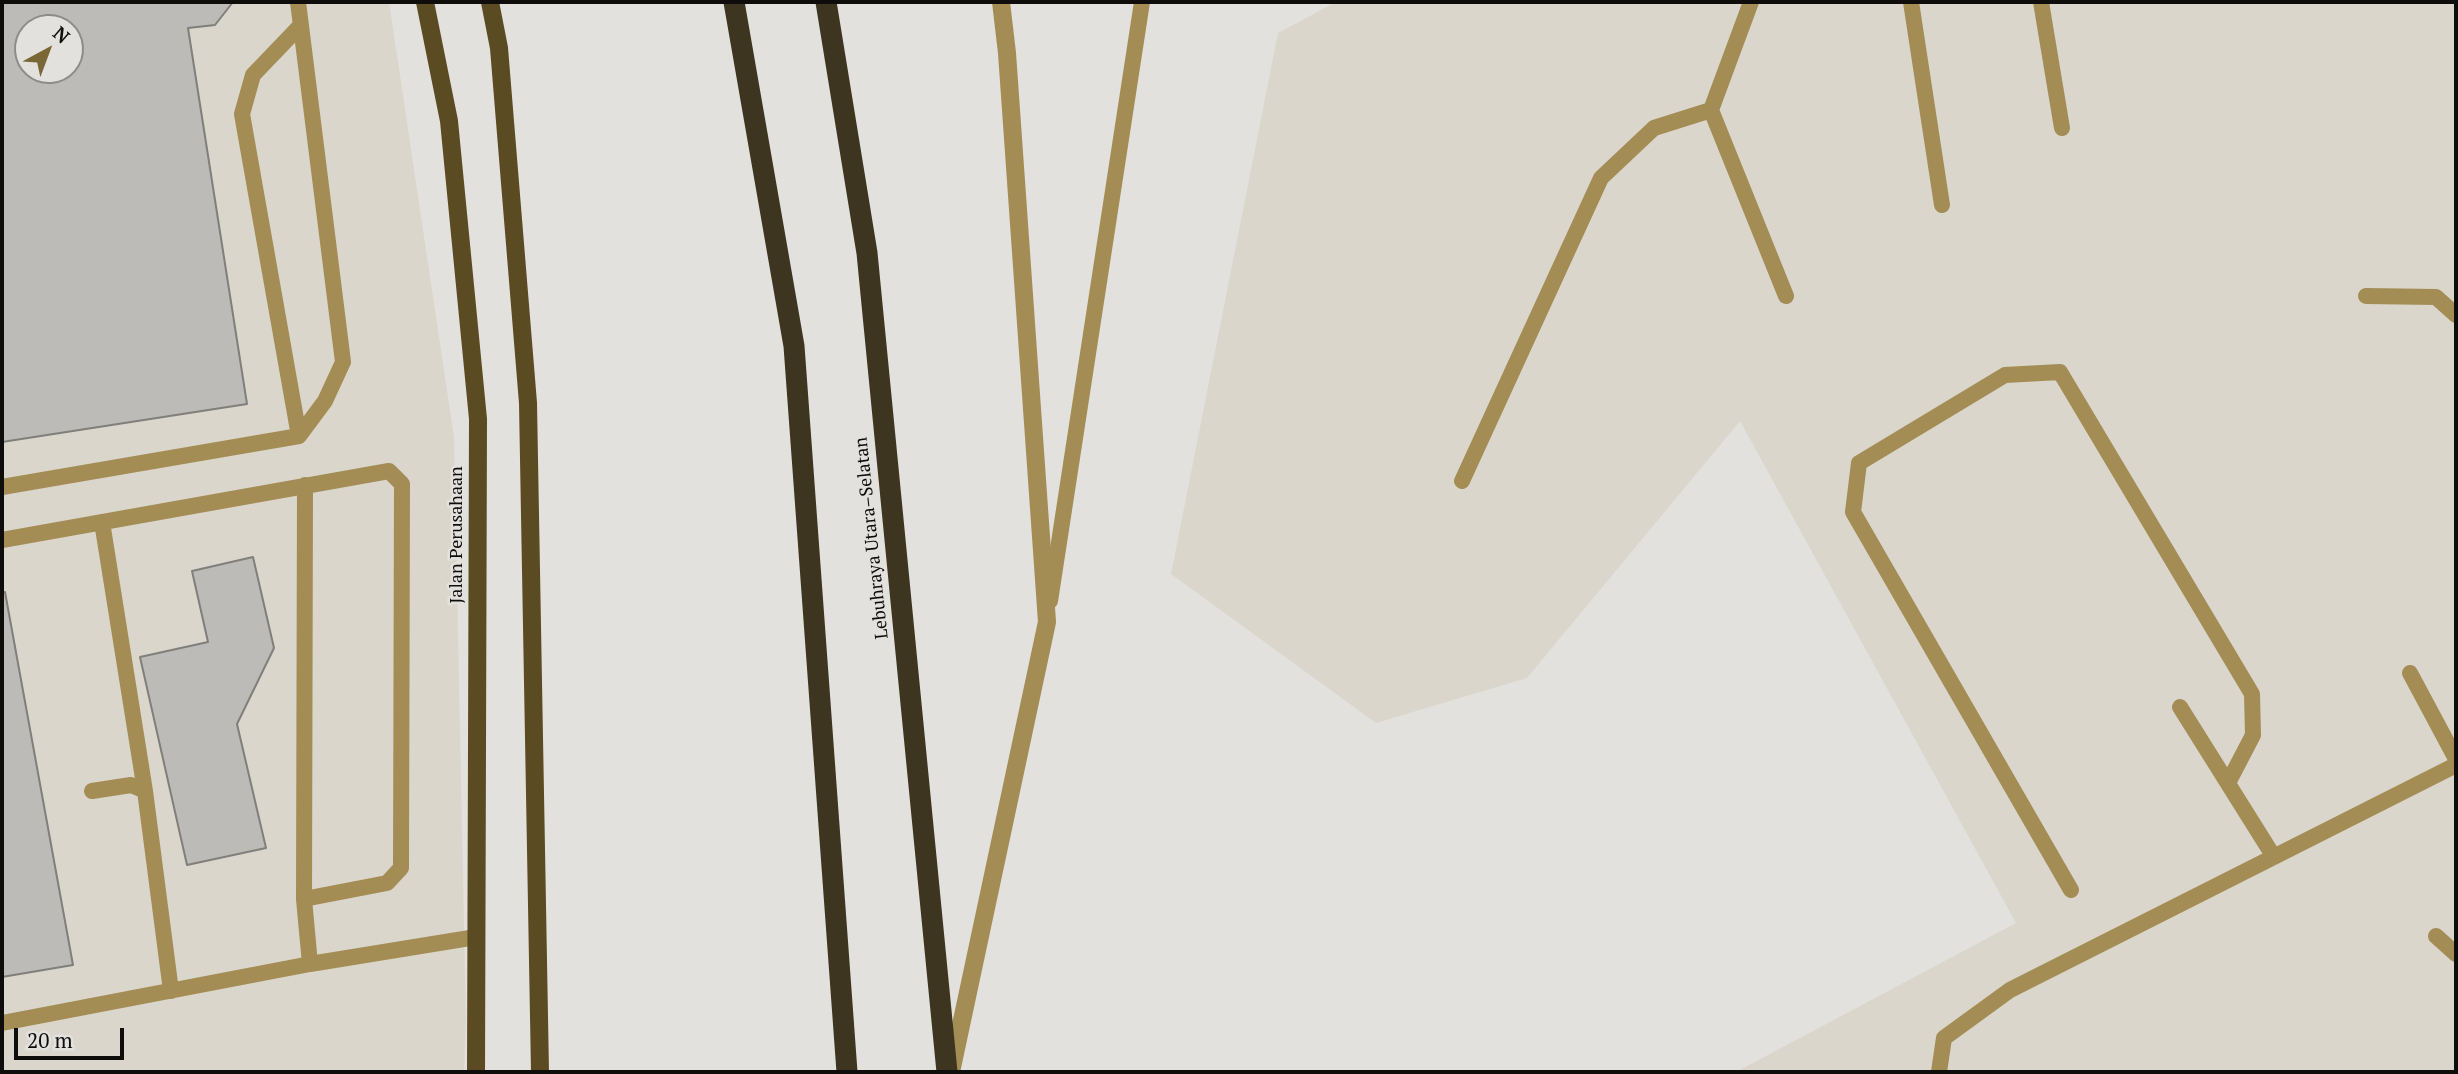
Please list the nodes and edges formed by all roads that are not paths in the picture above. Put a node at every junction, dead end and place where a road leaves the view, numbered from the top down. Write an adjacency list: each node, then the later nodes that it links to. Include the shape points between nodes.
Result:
1 (298, 2): 11 (lane)
2 (425, 2): 36 (main road, Jalan Perusahaan, via 449,121 478,419)
3 (490, 2): 42 (main road, via 499,48 528,404)
4 (734, 2): 43 (highway, via 794,346)
5 (826, 2): 44 (highway, Lebuhraya Utara–Selatan, via 867,253)
6 (1001, 2): 24 (street)
7 (1142, 2): 24 (lane)
8 (1751, 2): 12 (lane)
9 (1911, 2): 14 (lane)
10 (2041, 2): 13 (lane)
11 (300, 26): 18 (lane, via 343,362 325,401); 18 (lane, via 253,75 242,114)
12 (1711, 110): 15 (lane); 19 (lane, via 1654,128 1601,178)
13 (2062, 128)
14 (1941, 205)
15 (1786, 296)
16 (2366, 296): 17 (lane, via 2436,297)
17 (2456, 316)
18 (299, 436): 21 (lane)
19 (1462, 481)
20 (305, 485): 22 (lane); 34 (lane); 34 (lane, via 389,471 402,484 402,497 401,868 387,883)
21 (2, 487)
22 (102, 522): 23 (lane); 31 (lane)
23 (2, 540)
24 (1047, 622): 44 (street)
25 (2410, 673): 27 (lane)
26 (2180, 707): 29 (lane)
27 (2456, 759)
28 (2456, 765): 32 (lane)
29 (2228, 783): 32 (lane); 33 (lane, via 2253,736 2252,694 2060,372 2005,375 1859,463 1853,512)
30 (92, 791): 31 (lane, via 131,785)
31 (145, 791): 39 (lane)
32 (2274, 857): 45 (lane, via 2010,990 1944,1038)
33 (2071, 890)
34 (304, 899): 38 (lane)
35 (2436, 936): 37 (lane)
36 (476, 937): 38 (lane); 41 (main road, Jalan Perusahaan)
37 (2456, 954)
38 (310, 964): 39 (lane)
39 (171, 991): 40 (lane)
40 (2, 1023)
41 (475, 1072)
42 (540, 1072)
43 (847, 1072)
44 (949, 1072)
45 (1939, 1072)

